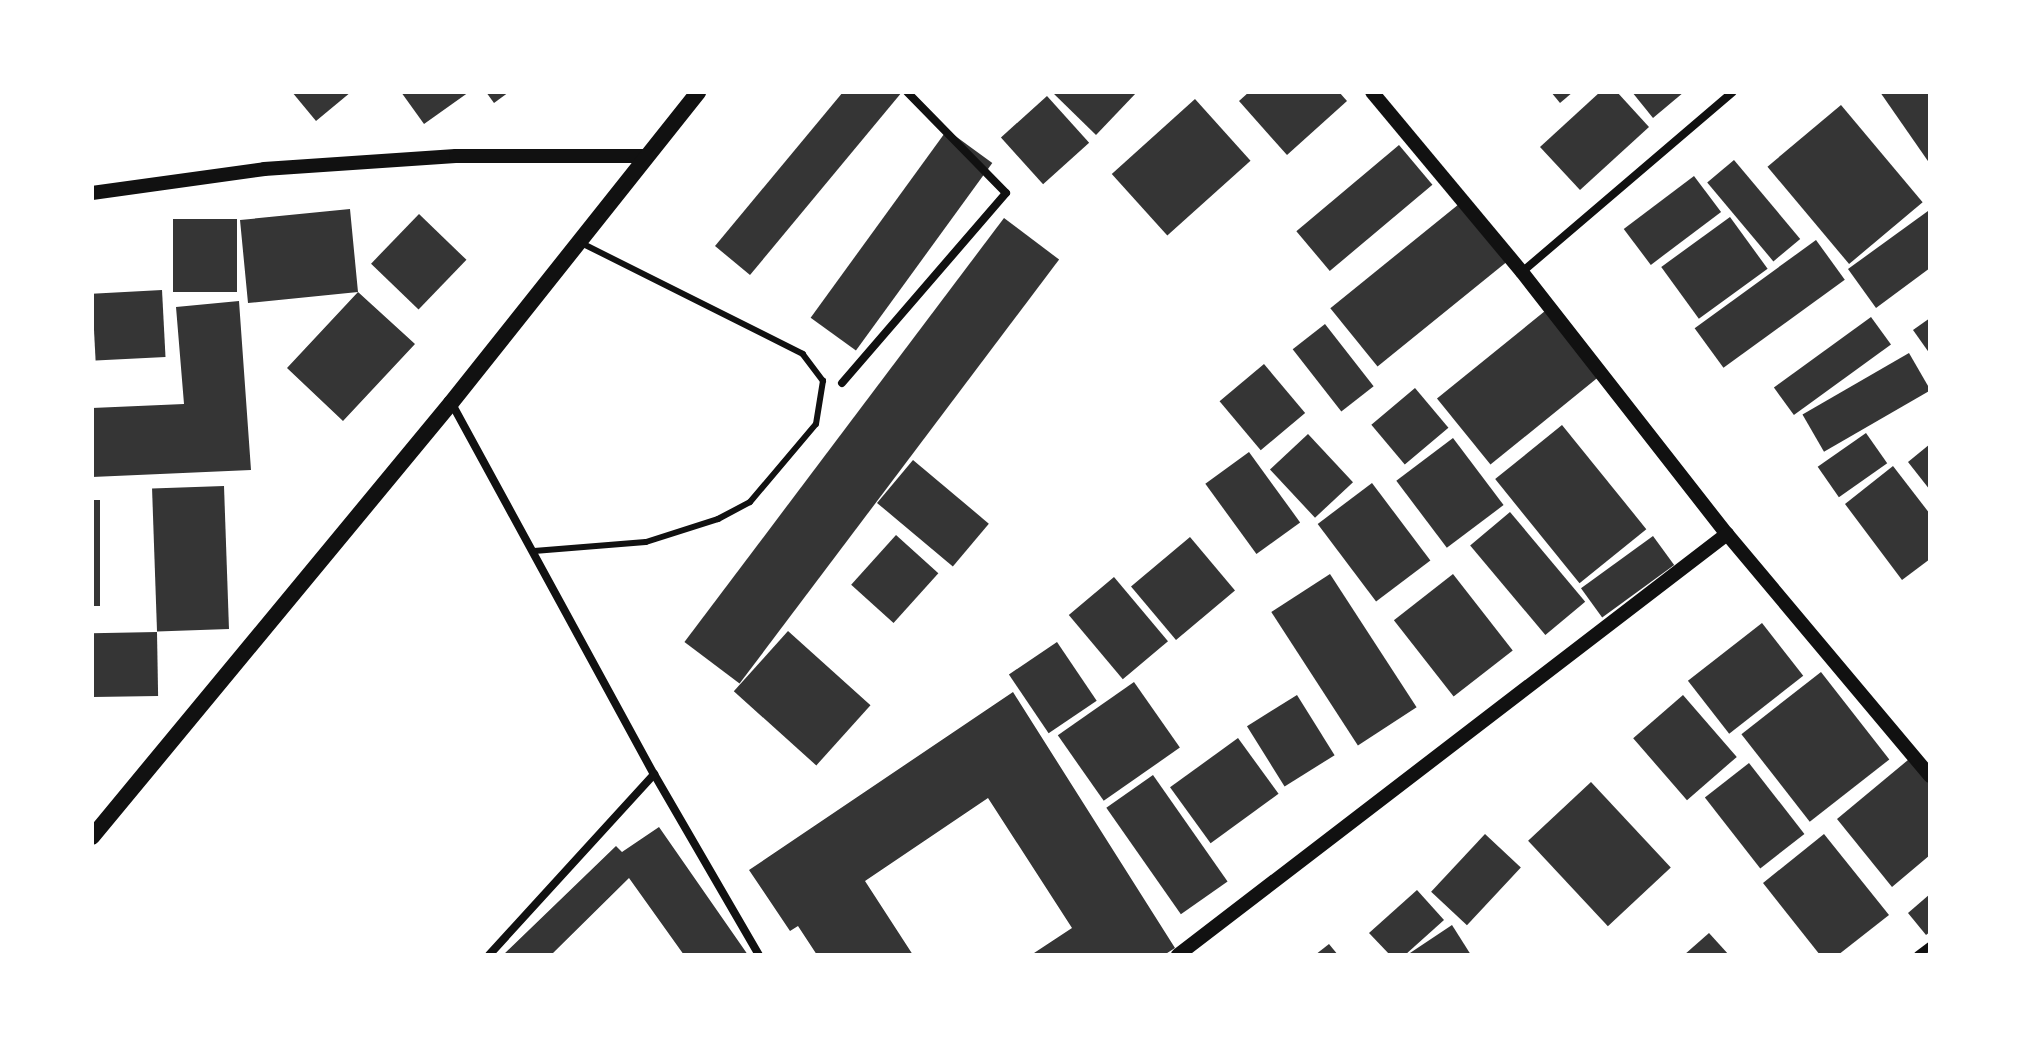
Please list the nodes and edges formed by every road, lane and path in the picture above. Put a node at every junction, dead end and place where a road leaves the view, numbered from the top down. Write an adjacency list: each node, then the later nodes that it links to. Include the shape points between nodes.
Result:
1 (698, 92): 5 (main road)
2 (907, 92): 9 (street, via 1006,193)
3 (1372, 92): 8 (street)
4 (1733, 92): 8 (street)
5 (646, 156): 6 (street, via 456,156 264,169); 7 (main road)
6 (92, 193)
7 (578, 242): 10 (main road); 12 (lane, via 803,354 823,381 816,424 750,502 718,519 646,542)
8 (1522, 272): 11 (street)
9 (842, 383)
10 (451, 403): 12 (street); 15 (main road)
11 (1727, 534): 14 (street); 19 (street)
12 (534, 551): 13 (street)
13 (654, 774): 17 (street); 18 (street)
14 (1930, 776)
15 (92, 837)
16 (1930, 946): 20 (street)
17 (489, 955)
18 (759, 955)
19 (1178, 955)
20 (1918, 955)

